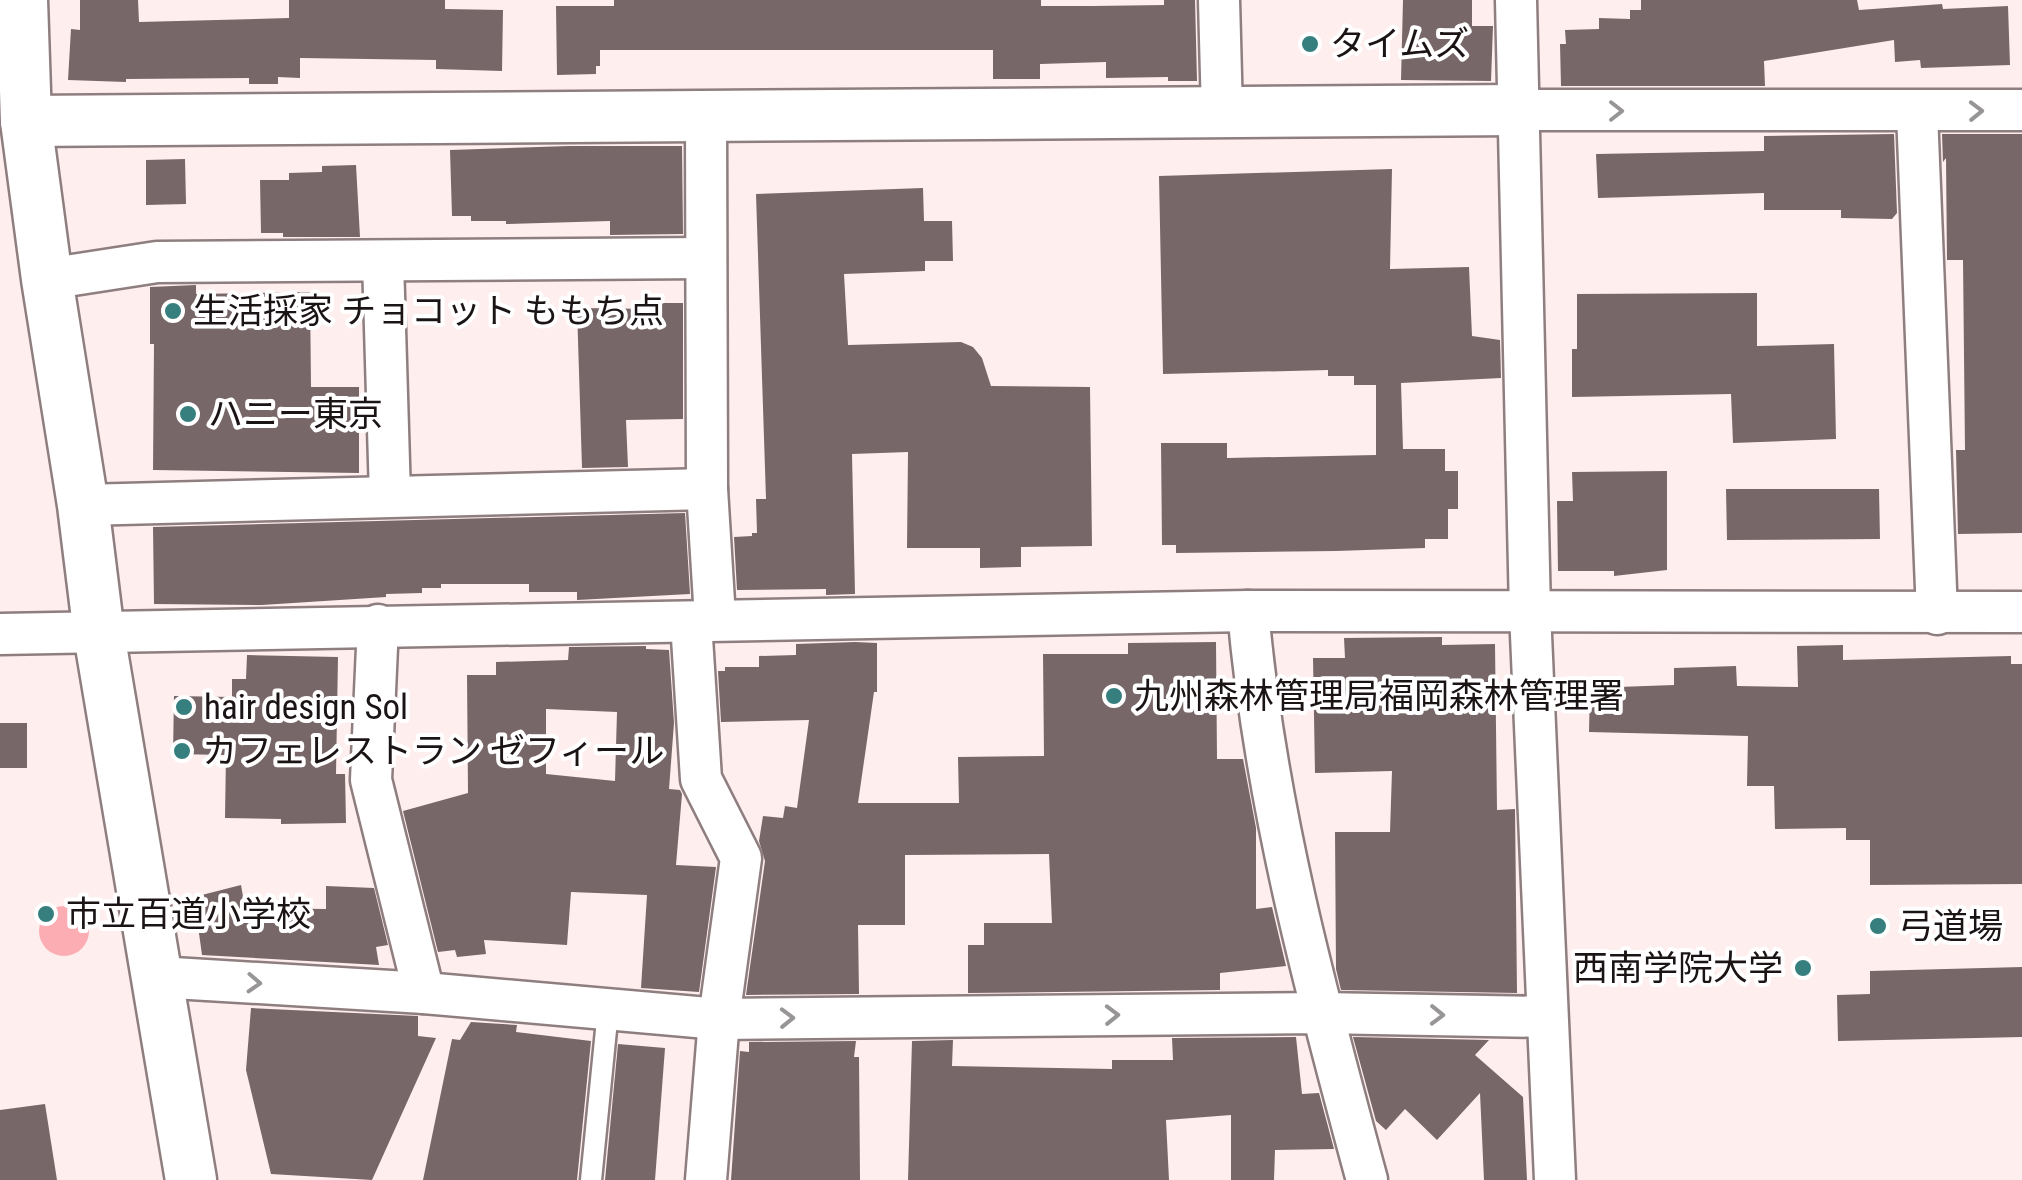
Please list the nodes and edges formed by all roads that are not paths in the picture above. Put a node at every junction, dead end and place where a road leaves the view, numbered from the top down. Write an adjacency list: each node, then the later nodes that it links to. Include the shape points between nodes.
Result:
1 (22, 0): 9 (street)
2 (1220, 0): 7 (street)
3 (1516, 0): 4 (street)
4 (1519, 110): 6 (street, one-way to 6); 7 (street); 17 (street)
5 (2022, 110): 6 (street, one-way to 5)
6 (1918, 112): 19 (street)
7 (1222, 114): 8 (street)
8 (706, 118): 9 (street); 10 (street)
9 (13, 121): 12 (street)
10 (705, 258): 11 (street); 13 (street)
11 (383, 261): 12 (street, via 157,262); 14 (street)
12 (47, 279): 15 (street)
13 (707, 488): 14 (street); 20 (street)
14 (390, 496): 15 (street)
15 (83, 505): 23 (street)
16 (1248, 611): 17 (street); 20 (street); 27 (street, via 1256,706)
17 (1530, 612): 19 (street); 28 (street)
18 (2022, 612): 19 (street)
19 (1937, 614)
20 (703, 620): 21 (street); 29 (street, via 701,779 741,858)
21 (378, 625): 23 (street); 25 (street, via 371,780)
22 (0, 634): 23 (street)
23 (99, 634): 24 (street)
24 (156, 977): 25 (street, one-way to 25); 30 (street)
25 (424, 993): 26 (street)
26 (608, 1010): 29 (street); 31 (lane)
27 (1321, 1013): 28 (street, one-way to 28); 29 (street, one-way to 27); 33 (street)
28 (1547, 1017): 34 (street)
29 (719, 1019): 32 (street)
30 (190, 1180)
31 (591, 1180)
32 (706, 1180)
33 (1367, 1180)
34 (1555, 1180)

